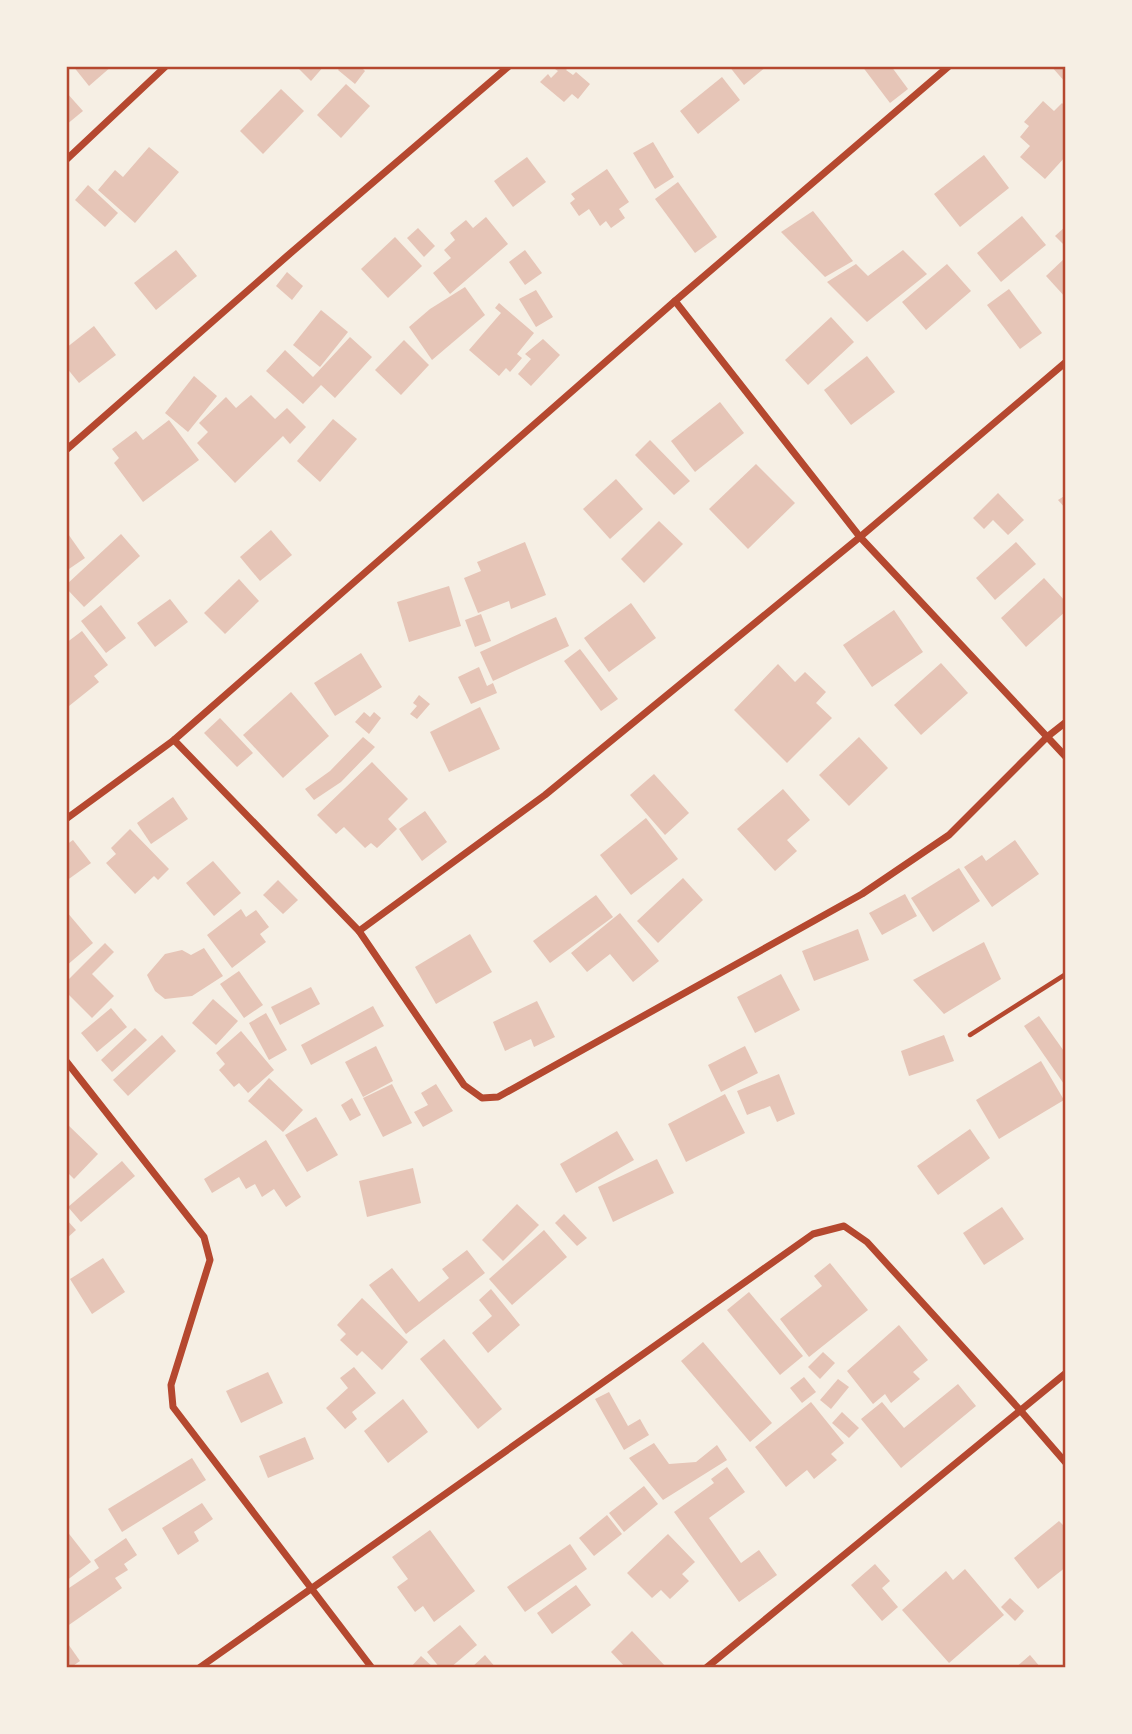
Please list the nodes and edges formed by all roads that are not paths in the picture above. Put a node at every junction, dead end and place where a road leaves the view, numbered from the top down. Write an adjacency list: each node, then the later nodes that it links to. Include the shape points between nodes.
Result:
1 (166, 66): 4 (street)
2 (509, 66): 7 (street)
3 (948, 66): 5 (street)
4 (66, 160)
5 (675, 301): 8 (street); 11 (street)
6 (1066, 362): 8 (street)
7 (66, 450)
8 (860, 537): 10 (street); 14 (street, via 545,796)
9 (1066, 722): 10 (street)
10 (1047, 737): 12 (street); 14 (street, via 949,835 862,894 498,1097 482,1098 464,1085)
11 (174, 740): 13 (street); 14 (street)
12 (1066, 757)
13 (66, 819)
14 (359, 931)
15 (66, 1060): 19 (street, via 204,1237 210,1260 171,1385 173,1407)
16 (1066, 1373): 17 (street)
17 (1020, 1410): 18 (street); 19 (street, via 867,1242 844,1226 813,1234); 22 (street)
18 (1066, 1463)
19 (312, 1588): 20 (street); 21 (street)
20 (199, 1668)
21 (372, 1668)
22 (706, 1668)

